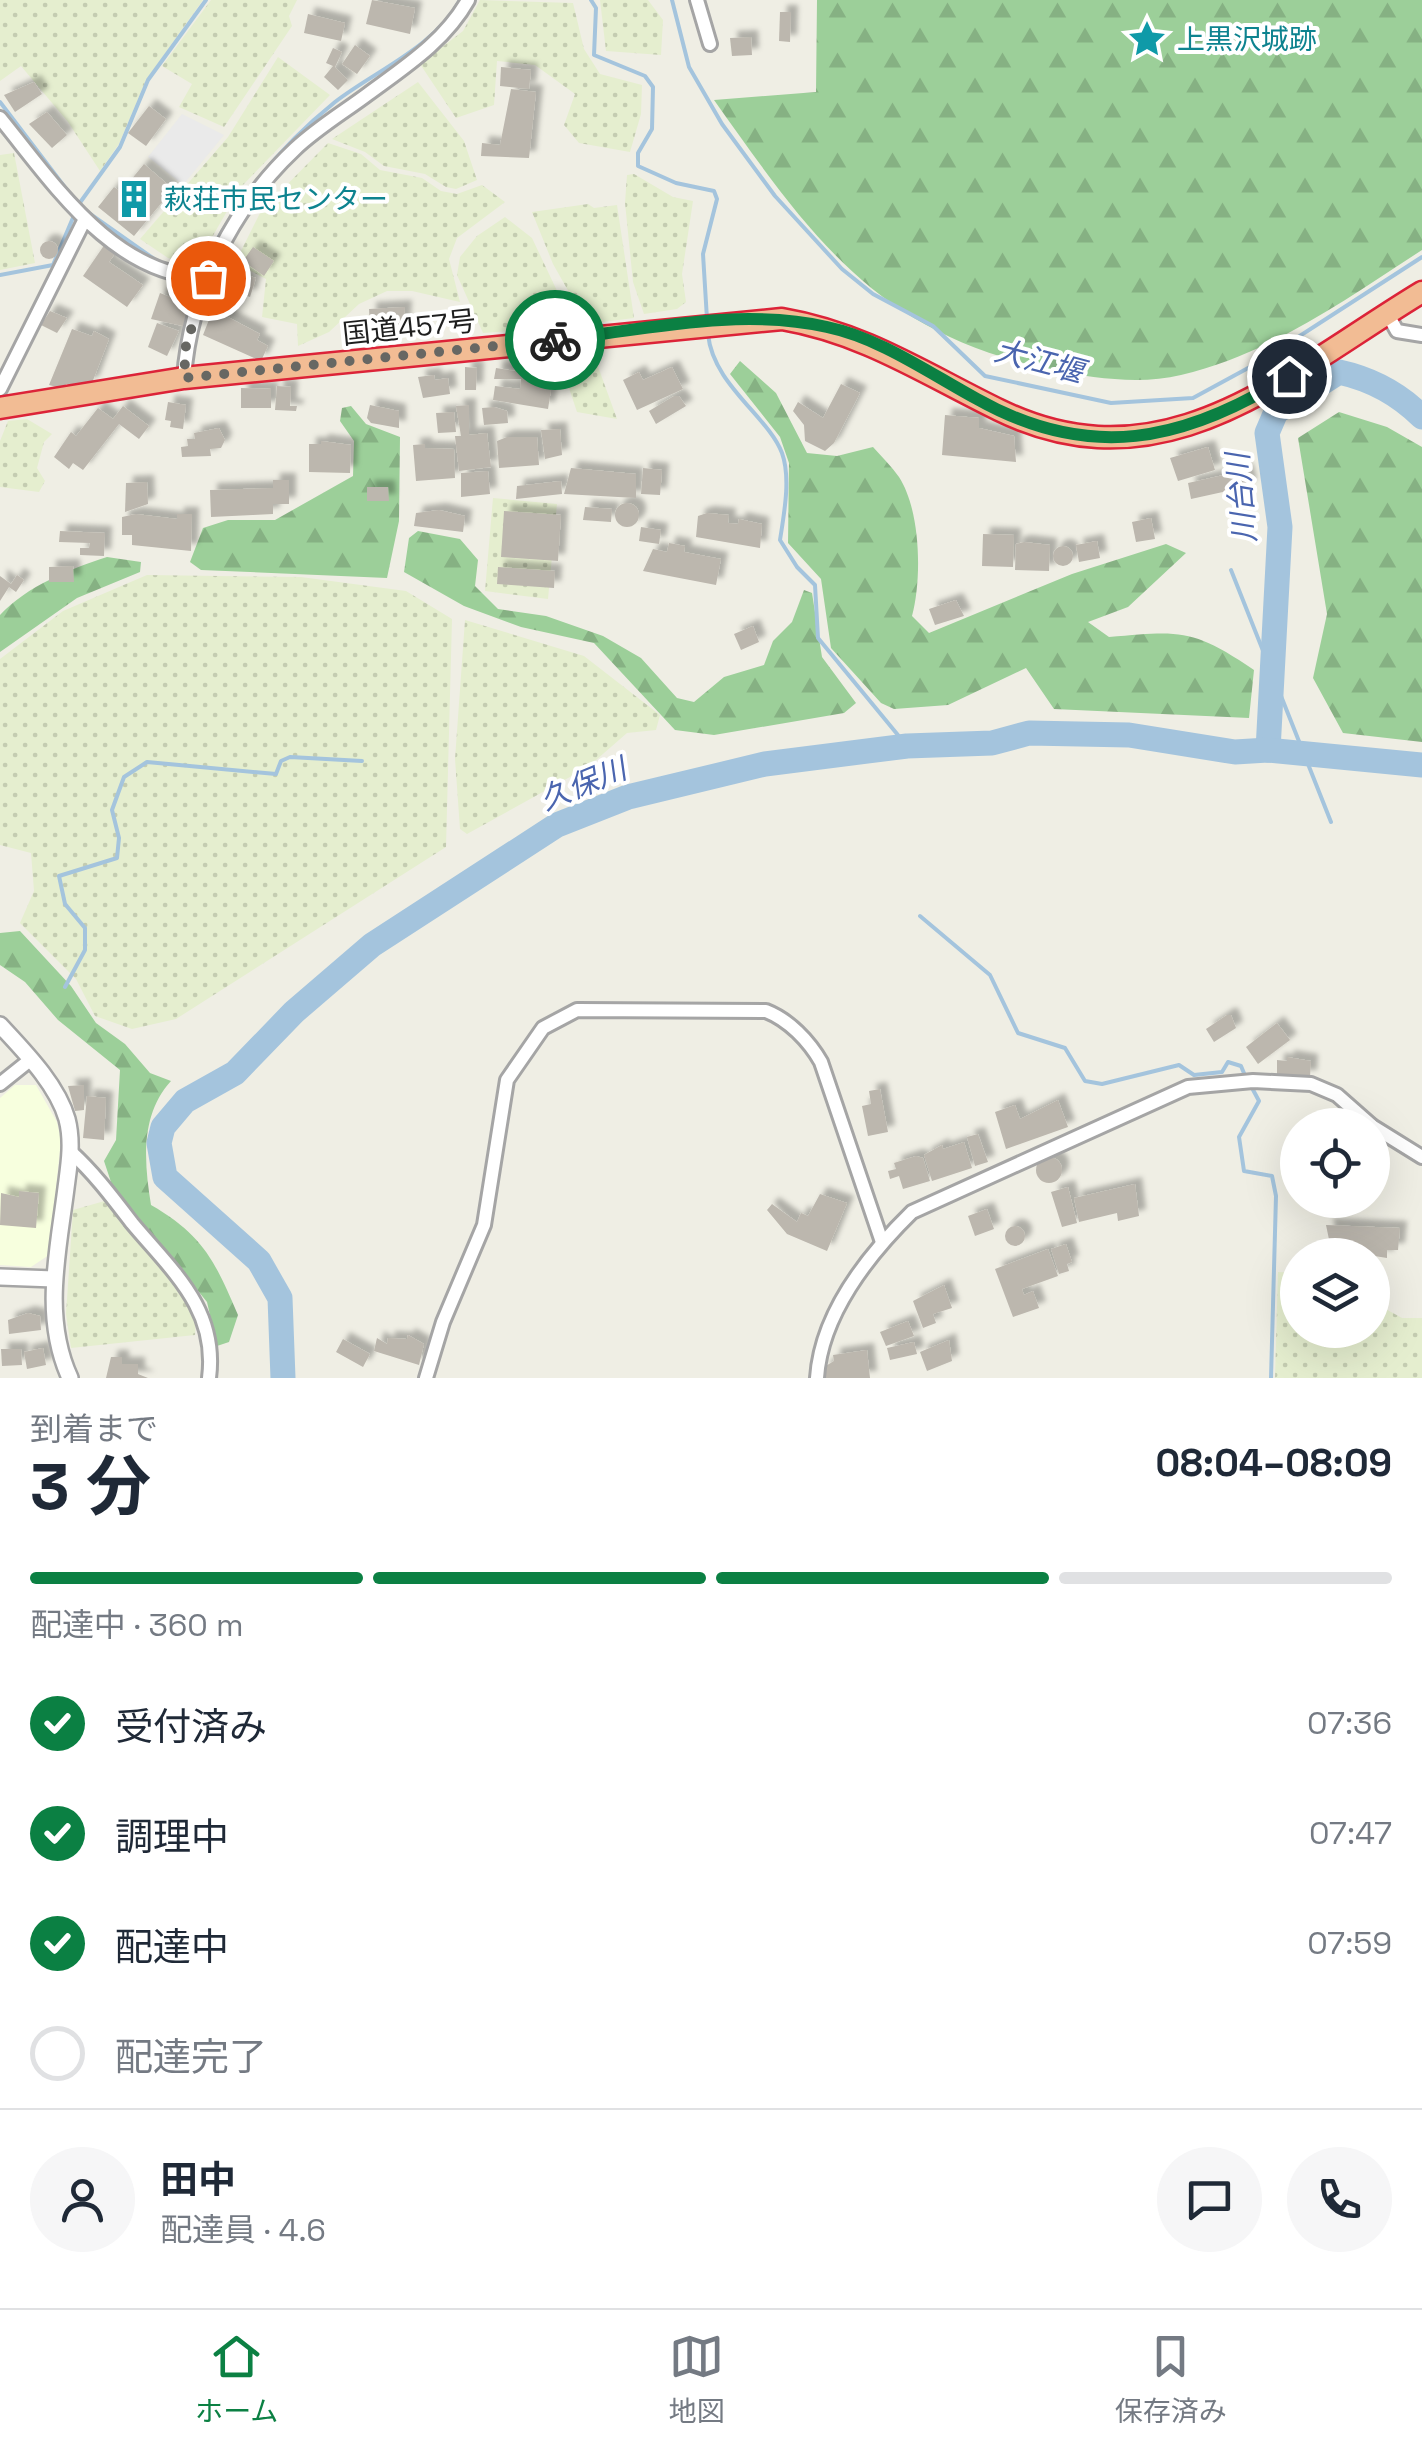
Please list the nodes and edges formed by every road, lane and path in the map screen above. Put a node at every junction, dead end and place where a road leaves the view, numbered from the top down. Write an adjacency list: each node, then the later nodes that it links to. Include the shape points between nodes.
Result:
1 (468, 0): 6 (street, via 439,40 295,148 247,202)
2 (698, 0): 3 (street)
3 (710, 44)
4 (0, 118): 5 (street)
5 (84, 221): 6 (street, via 163,271); 11 (street)
6 (208, 278): 10 (street, via 186,345)
7 (1422, 292): 8 (highway, 国道457号)
8 (1387, 313): 9 (street, via 1397,331); 10 (highway, 国道457号, via 1256,396 1174,432 1119,439 1068,436 1025,423 887,350 831,328 782,319)
9 (1422, 335)
10 (184, 378): 12 (highway, 国道457号)
11 (0, 390)
12 (0, 410)
13 (0, 1025): 14 (street)
14 (30, 1060): 15 (street); 18 (street, via 67,1118)
15 (0, 1084)
16 (1352, 1108): 20 (street, via 1311,1084 1188,1087 912,1212)
17 (1390, 1137): 19 (street)
18 (71, 1152): 22 (street); 24 (street, via 190,1289 209,1336)
19 (1422, 1157)
20 (882, 1242): 25 (street, via 820,1062 779,1016 577,1010 543,1028 507,1080 484,1225); 26 (street, via 829,1324)
21 (0, 1278): 22 (street)
22 (54, 1280): 23 (street, via 55,1336)
23 (70, 1378)
24 (208, 1378)
25 (426, 1378)
26 (817, 1378)

